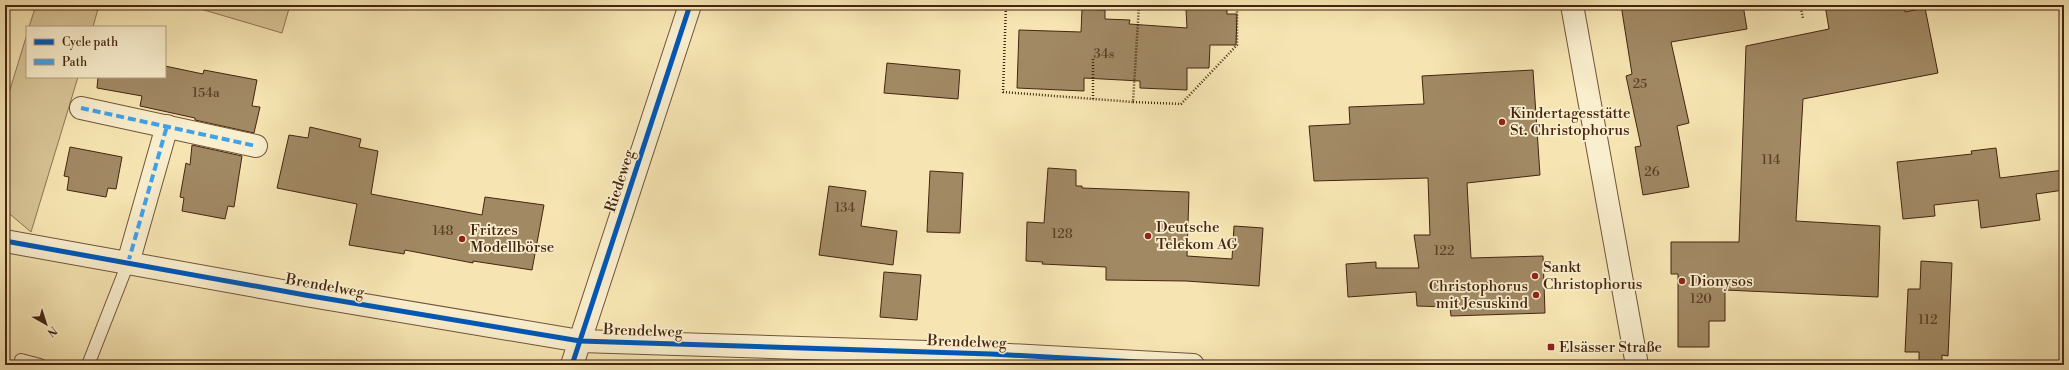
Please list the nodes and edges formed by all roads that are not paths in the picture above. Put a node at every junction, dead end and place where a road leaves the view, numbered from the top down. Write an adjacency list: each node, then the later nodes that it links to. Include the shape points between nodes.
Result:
1 (690, 5): 8 (street, Riedeweg)
2 (1572, 5): 15 (street)
3 (81, 108): 4 (street)
4 (167, 126): 5 (street); 7 (street)
5 (256, 146)
6 (5, 241): 7 (street, Brendelweg)
7 (128, 263): 8 (street, Brendelweg); 12 (lane)
8 (580, 341): 10 (street, Brendelweg); 13 (street, Riedeweg)
9 (21, 360): 11 (lane)
10 (990, 360): 14 (street, Brendelweg)
11 (40, 365)
12 (88, 365)
13 (572, 365)
14 (1194, 365)
15 (1637, 365)

